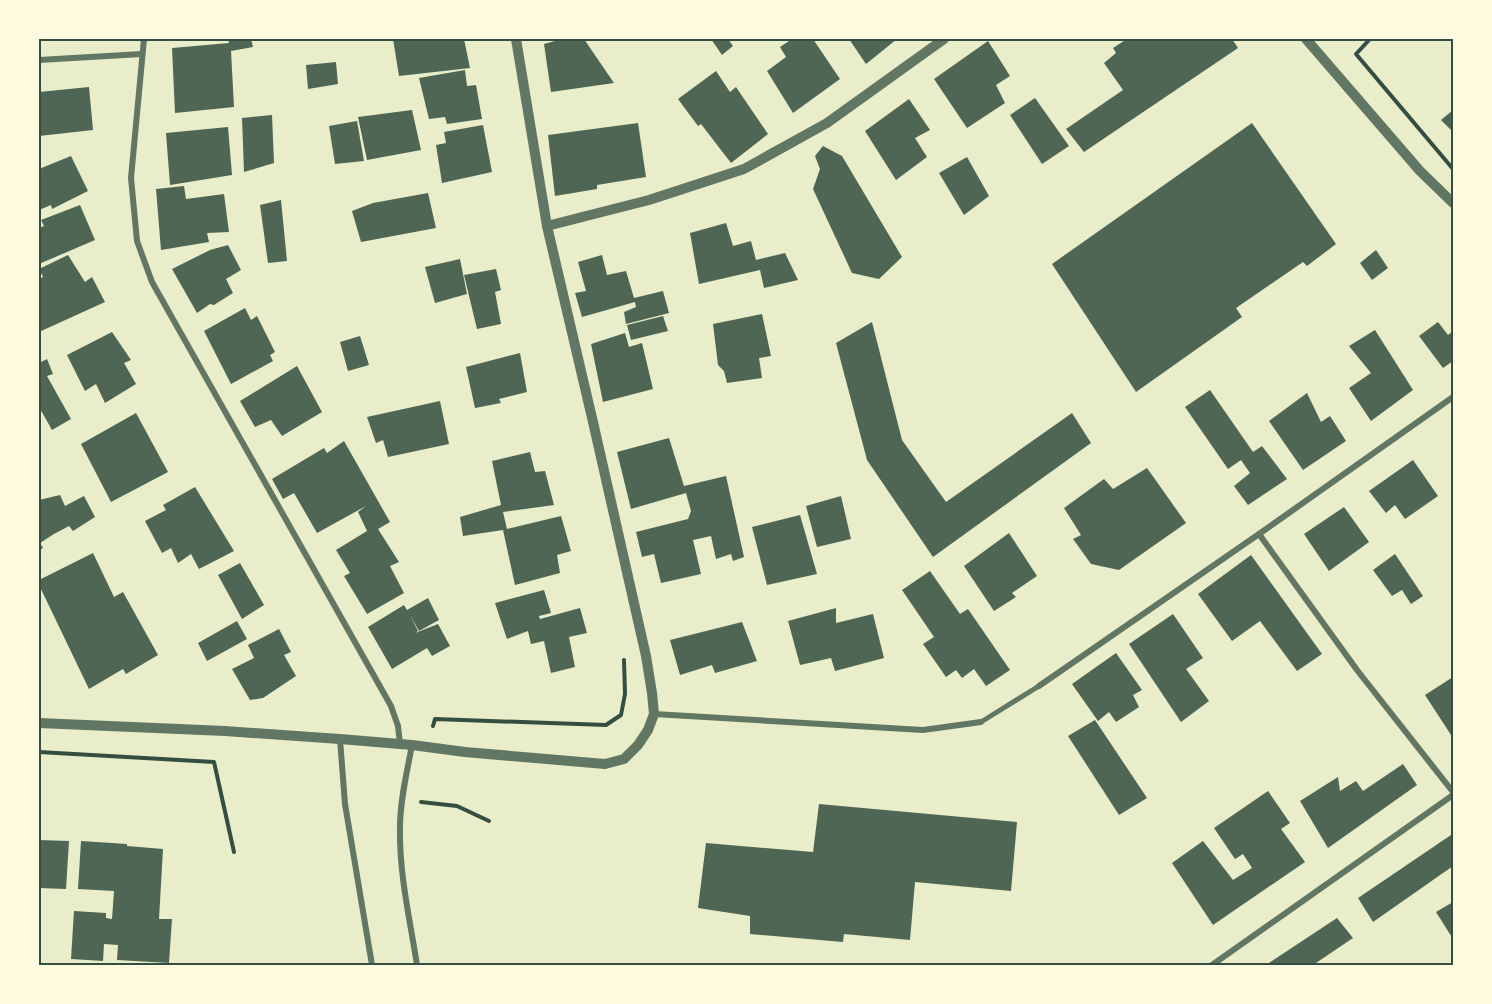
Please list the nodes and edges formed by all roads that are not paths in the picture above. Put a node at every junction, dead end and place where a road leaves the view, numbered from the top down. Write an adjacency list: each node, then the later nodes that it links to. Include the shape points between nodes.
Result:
1 (144, 39): 5 (street)
2 (516, 39): 8 (street)
3 (944, 39): 8 (street, via 826,123 744,169 649,200)
4 (1306, 39): 7 (street, via 1420,171)
5 (142, 54): 6 (street); 16 (street, via 131,178 137,241 152,282 391,706)
6 (39, 60)
7 (1453, 203)
8 (547, 226): 12 (street, via 646,656)
9 (1453, 397): 10 (street)
10 (1259, 534): 11 (street); 18 (street, via 1357,670)
11 (1039, 686): 13 (street)
12 (654, 714): 13 (street, via 923,730); 17 (street, via 638,745 624,759 605,764)
13 (981, 722)
14 (39, 723): 15 (street)
15 (340, 739): 16 (street); 19 (street, via 345,804)
16 (400, 744): 17 (street)
17 (412, 745): 20 (street, via 404,787 400,854)
18 (1453, 793): 21 (street)
19 (372, 965)
20 (417, 965)
21 (1212, 965)

